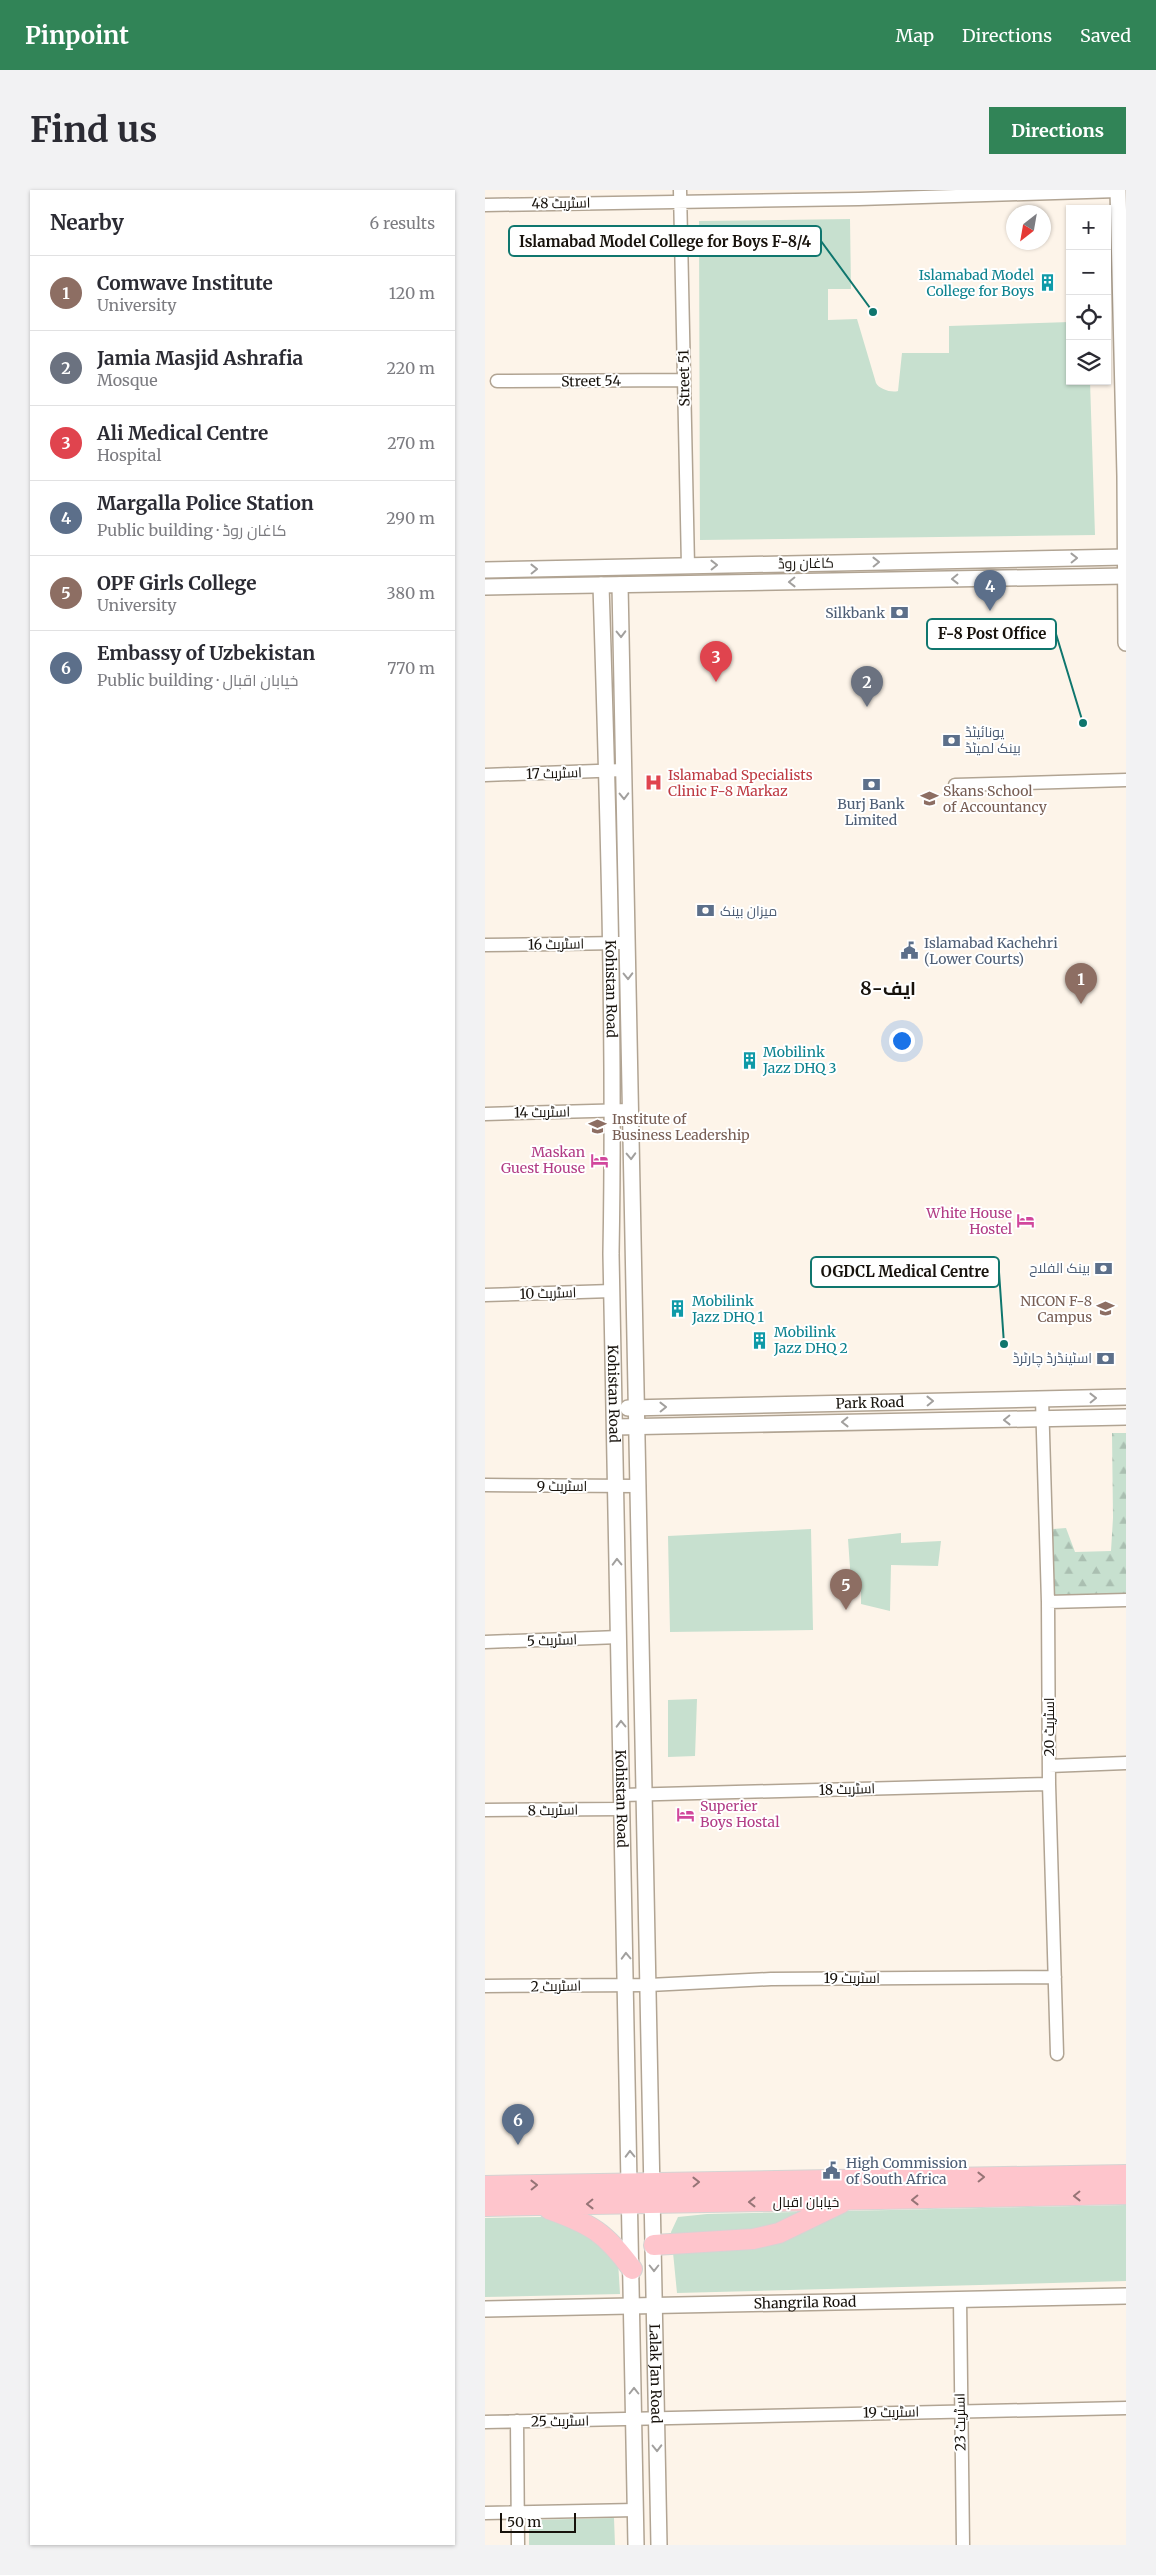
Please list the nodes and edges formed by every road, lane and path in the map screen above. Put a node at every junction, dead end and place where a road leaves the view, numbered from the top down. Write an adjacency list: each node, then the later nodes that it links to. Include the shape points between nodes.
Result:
1 (1118, 191): 3 (street, اسٹریٹ 48); 5 (street)
2 (680, 195): 3 (street, اسٹریٹ 48); 4 (street, اسٹریٹ 48); 7 (street, Street 51)
3 (859, 195)
4 (485, 205)
5 (1122, 237): 6 (street)
6 (1124, 353): 9 (street)
7 (684, 380): 8 (street, Street 54); 13 (street, Street 51)
8 (497, 381)
9 (1126, 476): 10 (street)
10 (1125, 557): 11 (street, کاغان روڈ, one-way to 10); 15 (street)
11 (1047, 558): 12 (street, کاغان روڈ, one-way to 11); 16 (street)
12 (817, 563): 13 (street, کاغان روڈ, one-way to 12); 17 (street)
13 (688, 566): 14 (street, کاغان روڈ, one-way to 13)
14 (485, 570)
15 (1125, 576): 16 (street, کاغان روڈ); 21 (street)
16 (1048, 578): 17 (street, کاغان روڈ, one-way to 17)
17 (818, 582): 19 (street, کاغان روڈ, one-way to 19)
18 (601, 585): 19 (street, کاغان روڈ); 20 (street, کاغان روڈ); 23 (street, Kohistan Road)
19 (620, 585): 22 (street, Kohistan Road, one-way to 22)
20 (485, 587)
21 (1126, 643)
22 (624, 770): 23 (street, اسٹریٹ 17); 28 (street, Kohistan Road, one-way to 28)
23 (607, 771): 24 (street, اسٹریٹ 17); 27 (street, Kohistan Road)
24 (485, 775)
25 (1126, 780): 26 (street)
26 (955, 784)
27 (611, 943): 28 (street, اسٹریٹ 16); 29 (street, اسٹریٹ 16); 31 (street, Kohistan Road)
28 (627, 943): 30 (street, Kohistan Road, one-way to 30)
29 (485, 945)
30 (630, 1110): 31 (street, اسٹریٹ 14); 33 (street, Kohistan Road, one-way to 33)
31 (613, 1111): 32 (street, اسٹریٹ 14); 34 (street, Kohistan Road)
32 (485, 1114)
33 (634, 1253): 34 (street); 36 (street, Kohistan Road)
34 (611, 1254): 35 (street, Kohistan Road)
35 (612, 1291): 36 (street); 37 (street, اسٹریٹ 10); 40 (street, Kohistan Road)
36 (635, 1291): 41 (street, Kohistan Road)
37 (485, 1295)
38 (1126, 1397): 39 (street, Park Road, one-way to 38)
39 (1043, 1399): 41 (street, Park Road, one-way to 39); 43 (street, اسٹریٹ 20)
40 (614, 1408): 41 (street, Park Road); 45 (street, Kohistan Road)
41 (637, 1408): 44 (street, Kohistan Road)
42 (1126, 1417): 43 (street, Park Road)
43 (1043, 1419): 44 (street, Park Road, one-way to 44); 50 (street, اسٹریٹ 20)
44 (637, 1426): 45 (street, Park Road); 48 (street, Kohistan Road)
45 (615, 1427): 47 (street, Kohistan Road)
46 (485, 1485): 47 (street, اسٹریٹ 9)
47 (616, 1486): 48 (street, اسٹریٹ 9); 51 (street, Kohistan Road, one-way to 47)
48 (639, 1486): 56 (street, Kohistan Road)
49 (1126, 1600): 50 (street)
50 (1048, 1602): 54 (street, اسٹریٹ 20)
51 (619, 1637): 52 (street, اسٹریٹ 5); 57 (street, Kohistan Road, one-way to 51)
52 (485, 1642)
53 (1126, 1763): 54 (street)
54 (1049, 1766): 55 (street, اسٹریٹ 20)
55 (1049, 1784): 56 (street, اسٹریٹ 18); 59 (street, اسٹریٹ 20)
56 (645, 1795): 57 (street, اسٹریٹ 18); 61 (street, Kohistan Road)
57 (622, 1802): 58 (street, اسٹریٹ 8); 60 (street, Kohistan Road, one-way to 57)
58 (485, 1810)
59 (1055, 1977): 61 (street, اسٹریٹ 19, via 771,1979); 63 (street, اسٹریٹ 20)
60 (626, 1985): 61 (street, اسٹریٹ 19); 62 (street, اسٹریٹ 2); 67 (street, Kohistan Road, one-way to 60)
61 (649, 1985): 66 (street, Kohistan Road)
62 (485, 1986)
63 (1057, 2054)
64 (1126, 2175): 66 (main road, خیابان اقبال, one-way to 64)
65 (485, 2186): 67 (main road, خیابان اقبال, one-way to 67)
66 (653, 2192): 67 (main road, خیابان اقبال); 69 (main road, خیابان اقبال, one-way to 66); 72 (street, Lalak Jan Road)
67 (631, 2193): 70 (main road, خیابان اقبال, one-way to 70); 73 (street, Lalak Jan Road)
68 (1126, 2194): 69 (main road, خیابان اقبال, one-way to 69)
69 (843, 2202): 72 (main road, via 779,2233 753,2239)
70 (538, 2205): 71 (main road, خیابان اقبال); 73 (main road, via 592,2226 620,2252)
71 (485, 2206)
72 (654, 2245): 77 (street, Lalak Jan Road, one-way to 77)
73 (632, 2270): 76 (street, Lalak Jan Road)
74 (1126, 2296): 75 (street, Shangrila Road)
75 (960, 2299): 77 (street, Shangrila Road); 80 (street, اسٹریٹ 23)
76 (633, 2306): 77 (street, Shangrila Road); 78 (street, Shangrila Road); 82 (street, Lalak Jan Road, one-way to 76)
77 (654, 2306): 81 (street, Lalak Jan Road)
78 (485, 2310)
79 (1126, 2408): 80 (street, اسٹریٹ 19)
80 (960, 2411): 81 (street, اسٹریٹ 19); 91 (street, اسٹریٹ 23)
81 (656, 2418): 82 (street, اسٹریٹ 19); 90 (street, Lalak Jan Road, one-way to 90)
82 (634, 2419): 84 (street, اسٹریٹ 25); 85 (street, Lalak Jan Road)
83 (485, 2422): 84 (street, اسٹریٹ 25)
84 (517, 2422): 86 (street)
85 (636, 2510): 86 (street); 89 (street, Lalak Jan Road)
86 (518, 2512): 87 (street); 88 (street)
87 (485, 2513)
88 (518, 2545)
89 (636, 2545)
90 (659, 2545)
91 (963, 2545)

